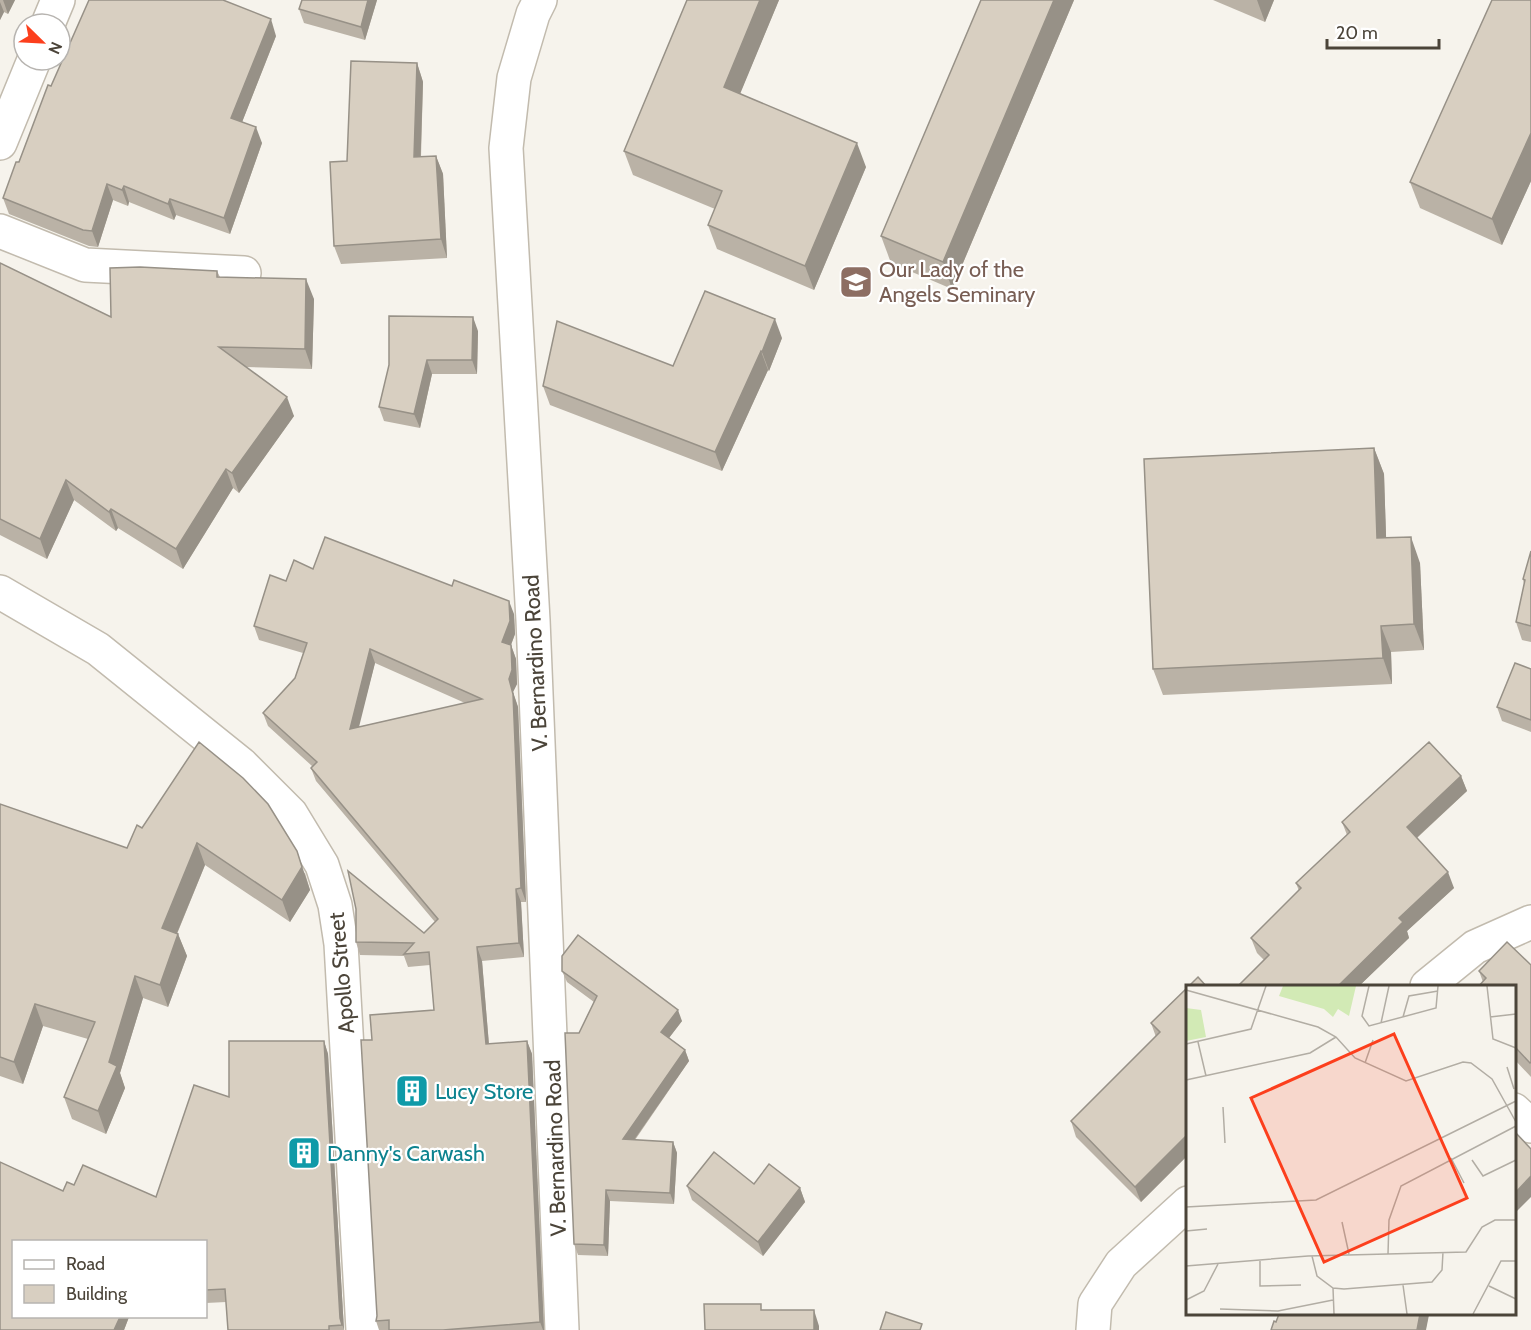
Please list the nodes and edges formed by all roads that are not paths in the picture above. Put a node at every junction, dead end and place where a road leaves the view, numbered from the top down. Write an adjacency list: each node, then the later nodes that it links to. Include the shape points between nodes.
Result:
1 (540, 0): 13 (street, V. Bernardino Road, via 514,78 506,148 533,620)
2 (29, 72): 3 (street)
3 (0, 143)
4 (0, 231): 5 (street, via 85,265)
5 (244, 273)
6 (0, 592): 12 (street, Apollo Street, via 98,649 241,764 291,814 322,865 335,905 341,944)
7 (1531, 922): 8 (street, via 1474,946)
8 (1429, 985)
9 (1516, 1111): 10 (street)
10 (1531, 1126)
11 (1186, 1205): 14 (street, via 1121,1264 1095,1304)
12 (363, 1330)
13 (562, 1330)
14 (1093, 1330)

